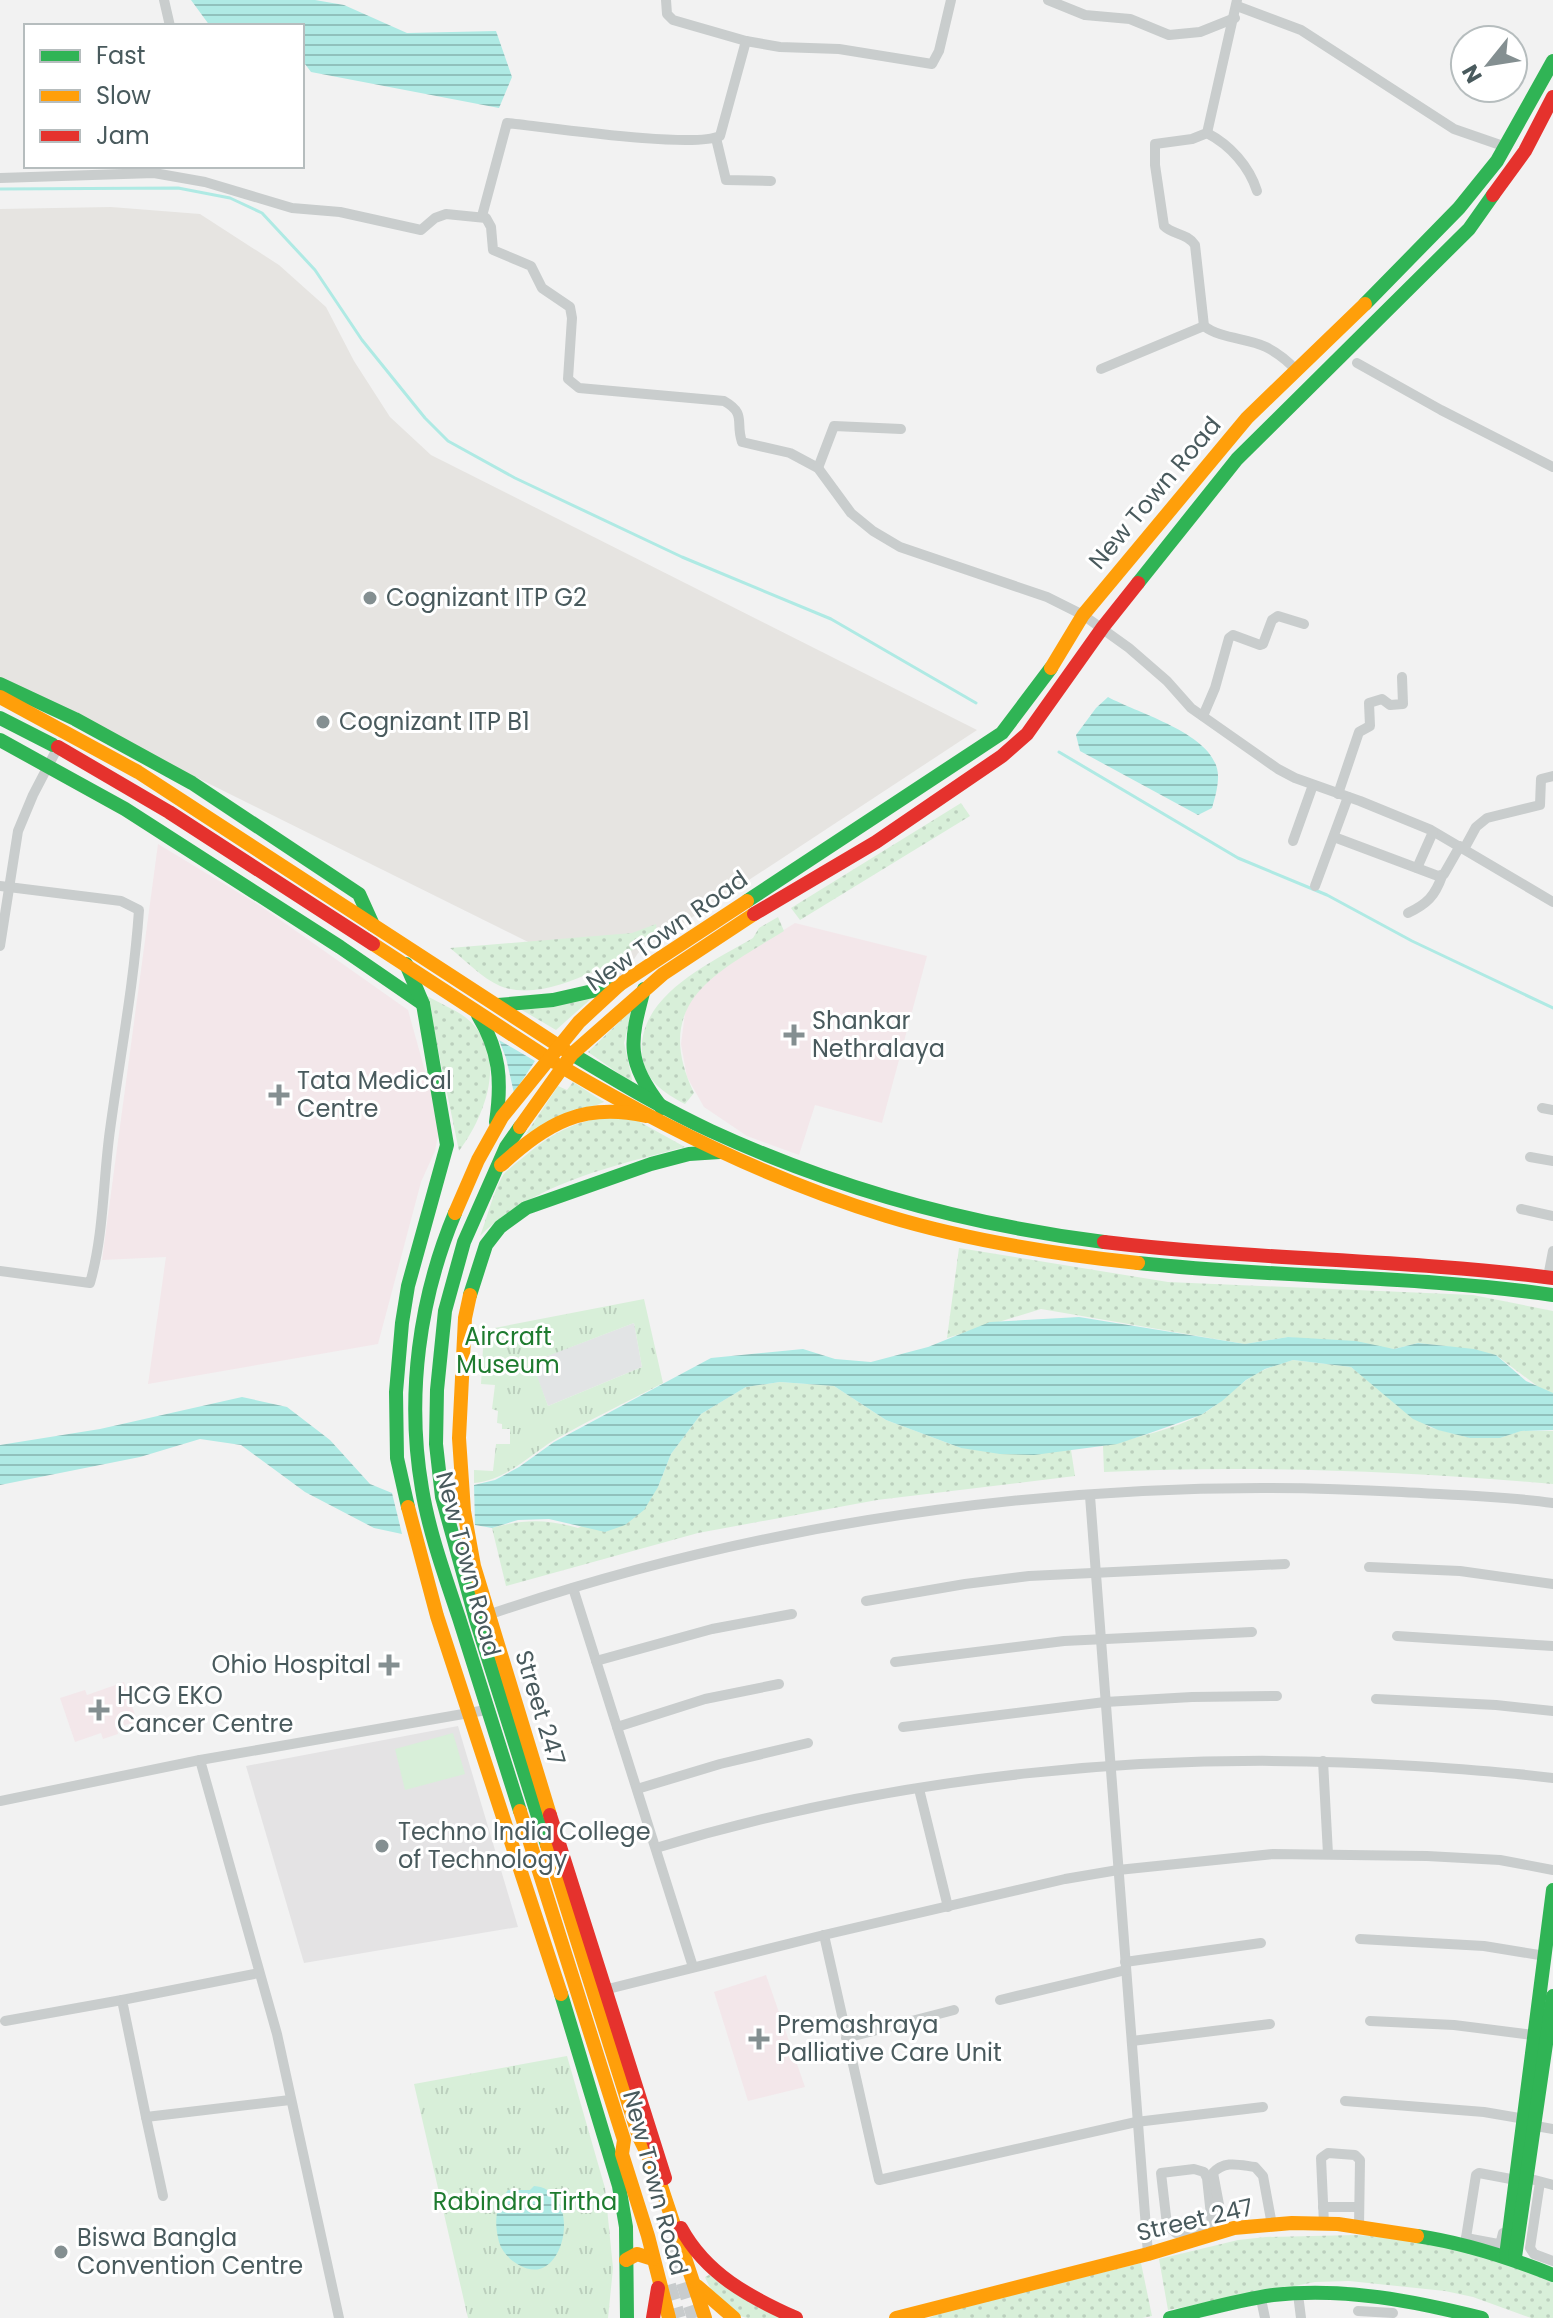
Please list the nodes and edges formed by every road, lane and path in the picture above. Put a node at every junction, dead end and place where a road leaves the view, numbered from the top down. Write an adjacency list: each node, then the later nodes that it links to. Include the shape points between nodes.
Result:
1 (164, 0): 7 (street)
2 (666, 0): 8 (street, via 673,20)
3 (951, 0): 8 (street, via 932,64)
4 (1048, 0): 6 (street, via 1085,15 1130,19 1169,35 1200,32)
5 (1237, 3): 6 (street); 13 (street, via 1301,30 1454,129)
6 (1235, 18): 11 (street)
7 (170, 24)
8 (746, 41): 12 (street, via 723,132)
9 (1553, 61): 13 (main road, New Town Road)
10 (1553, 97): 28 (main road, New Town Road, via 1525,151 1469,229 1237,459)
11 (1207, 133): 17 (street, via 1250,172); 19 (street, via 1154,147 1164,226 1195,245)
12 (716, 138): 16 (street, via 726,180); 18 (street, via 671,139 507,123)
13 (1506, 147): 22 (main road, New Town Road, via 1459,208)
14 (169, 170): 15 (street); 18 (street, via 292,208 340,212 421,230 446,214)
15 (0, 178)
16 (771, 181)
17 (1257, 191)
18 (482, 216): 25 (street, via 491,227 493,250 531,266 542,288 570,307 569,381 594,391 724,401 738,411 742,442 790,453)
19 (1204, 326): 21 (street); 22 (street, via 1264,346)
20 (1357, 363): 24 (street)
21 (1101, 369)
22 (1297, 371): 26 (main road, New Town Road, via 1247,418)
23 (901, 429): 25 (street, via 834,426)
24 (1553, 467)
25 (818, 468): 26 (street, via 851,513 900,547 1047,597)
26 (1083, 615): 28 (street); 53 (main road, New Town Road, via 1040,685 1002,733)
27 (1304, 624): 32 (street, via 1278,616 1263,644 1229,638)
28 (1103, 627): 32 (street); 54 (main road, New Town Road, via 1027,734 1002,756 876,842 724,932)
29 (1402, 677): 39 (street, via 1403,704 1382,699 1369,703 1370,726 1359,732)
30 (0, 684): 50 (main road, via 192,783 359,894)
31 (0, 697): 50 (main road, via 138,772)
32 (1203, 716): 38 (street, via 1278,769)
33 (0, 718): 35 (main road)
34 (0, 740): 36 (main road)
35 (56, 746): 36 (street); 52 (main road)
36 (48, 765): 46 (street, via 22,821); 55 (main road, via 212,864)
37 (1553, 776): 43 (street, via 1541,777 1540,805 1487,818)
38 (1313, 785): 39 (street); 42 (street)
39 (1343, 795): 40 (street); 41 (street)
40 (1433, 832): 43 (street); 44 (street)
41 (1334, 837): 44 (street); 47 (street)
42 (1293, 841)
43 (1462, 848): 45 (street); 48 (street)
44 (1417, 868): 45 (street)
45 (1442, 876): 49 (street, via 1425,905)
46 (5, 886): 51 (street); 75 (street, via 121,901 139,910 90,1283)
47 (1315, 886)
48 (1553, 902)
49 (1408, 913)
50 (373, 925): 56 (main road)
51 (0, 946)
52 (406, 964): 55 (main road); 57 (main road)
53 (619, 985): 56 (main road, via 544,1002); 58 (main road, New Town Road)
54 (644, 989): 59 (main road, New Town Road); 61 (main road, via 634,1031 634,1065)
55 (423, 1004): 102 (main road, via 447,1145 408,1286 395,1427 408,1509)
56 (498, 1005): 58 (main road)
57 (473, 1009): 58 (main road); 63 (main road, via 501,1064)
58 (553, 1052): 59 (main road); 60 (main road); 63 (main road, New Town Road)
59 (572, 1054): 60 (main road, New Town Road); 61 (main road)
60 (562, 1067): 62 (main road); 67 (main road, New Town Road, via 517,1128)
61 (662, 1108): 69 (main road, via 805,1170)
62 (646, 1116): 64 (main road); 67 (main road, via 618,1108 571,1117 547,1127)
63 (496, 1128): 100 (main road, New Town Road, via 441,1247 419,1338 416,1406 422,1490)
64 (720, 1152): 71 (main road, via 836,1198); 74 (main road, via 651,1164 526,1208 500,1227)
65 (1530, 1157): 66 (street)
66 (1553, 1161)
67 (493, 1172): 72 (main road, New Town Road)
68 (1521, 1209): 70 (street)
69 (940, 1213): 71 (main road); 76 (main road, via 1161,1249)
70 (1553, 1216)
71 (937, 1229): 77 (main road, via 1185,1268 1469,1283)
72 (464, 1242): 74 (main road); 78 (main road, New Town Road, via 445,1311)
73 (1553, 1251): 76 (street)
74 (478, 1265): 79 (main road, via 465,1318)
75 (0, 1271)
76 (1551, 1278)
77 (1553, 1295)
78 (436, 1419): 79 (main road); 89 (main road, New Town Road, via 442,1497)
79 (459, 1438): 89 (main road, via 464,1511)
80 (1090, 1496): 81 (street, via 1335,1487); 84 (street); 86 (street, via 814,1529)
81 (1553, 1503)
82 (1285, 1564): 84 (street)
83 (1369, 1567): 85 (street, via 1460,1571)
84 (1096, 1573): 87 (street, via 990,1581); 92 (street)
85 (1553, 1584)
86 (573, 1588): 89 (street); 94 (street)
87 (866, 1601)
88 (792, 1614): 94 (street, via 712,1629)
89 (483, 1617): 126 (main road)
90 (1252, 1632): 92 (street)
91 (1397, 1636): 93 (street)
92 (1101, 1639): 95 (street); 99 (street)
93 (1553, 1646)
94 (596, 1661): 103 (street)
95 (895, 1662)
96 (779, 1684): 103 (street, via 705,1699)
97 (1277, 1696): 99 (street)
98 (1376, 1699): 101 (street)
99 (1105, 1702): 104 (street); 108 (street)
100 (486, 1710): 102 (street); 145 (main road, New Town Road)
101 (1553, 1711)
102 (468, 1714): 106 (street); 165 (main road, via 606,2142 626,2227)
103 (617, 1727): 110 (street)
104 (903, 1727)
105 (808, 1743): 110 (street)
106 (200, 1760): 112 (street); 125 (street)
107 (1323, 1761): 108 (street); 109 (street); 114 (street)
108 (1109, 1765): 111 (street); 115 (street)
109 (1553, 1778)
110 (637, 1789): 113 (street)
111 (919, 1789): 113 (street, via 746,1823); 118 (street)
112 (0, 1801)
113 (656, 1848): 124 (street)
114 (1328, 1854): 115 (street, via 1230,1857); 116 (street, via 1500,1860)
115 (1118, 1870): 118 (street); 123 (street)
116 (1553, 1870)
117 (1553, 1890): 122 (main road)
118 (948, 1907): 119 (street)
119 (824, 1935): 124 (street); 135 (street)
120 (1360, 1939): 122 (street, via 1484,1946)
121 (1261, 1943): 123 (street)
122 (1545, 1956): 134 (main road)
123 (1126, 1966): 129 (street); 136 (street)
124 (693, 1967): 126 (street)
125 (259, 1973): 128 (street); 138 (street)
126 (600, 1991): 145 (main road); 181 (main road, via 686,2240 721,2277)
127 (1553, 1996): 137 (main road)
128 (122, 2000): 131 (street); 141 (street)
129 (1000, 2000)
130 (954, 2010): 135 (street)
131 (5, 2021)
132 (1370, 2021): 134 (street)
133 (1270, 2024): 136 (street)
134 (1533, 2035): 143 (main road)
135 (846, 2038): 142 (street, via 879,2180)
136 (1132, 2041): 142 (street)
137 (1550, 2047): 143 (main road)
138 (290, 2100): 141 (street); 175 (street)
139 (1345, 2101): 143 (street, via 1484,2112)
140 (1263, 2107): 142 (street)
141 (146, 2117): 151 (street)
142 (1136, 2122): 150 (street)
143 (1531, 2122): 144 (street); 147 (main road)
144 (1553, 2129)
145 (631, 2139): 146 (main road); 167 (main road, New Town Road, via 622,2154); 169 (main road, via 657,2174)
146 (642, 2172)
147 (1523, 2180): 149 (street); 152 (main road); 161 (street, via 1476,2175); 162 (street, via 1501,2241); 164 (main road)
148 (1162, 2185): 150 (street); 155 (street); 160 (street, via 1161,2173 1204,2172)
149 (1553, 2185)
150 (1142, 2187): 156 (street)
151 (163, 2196)
152 (1530, 2205): 164 (main road); 166 (street, via 1530,2248)
153 (1323, 2207): 154 (street); 154 (street, via 1321,2158 1328,2153 1360,2160); 157 (street)
154 (1359, 2207): 159 (street)
155 (1166, 2218): 156 (street); 160 (street, via 1176,2233)
156 (1145, 2219): 163 (street)
157 (1324, 2224): 158 (main road, Street 247); 159 (main road, Street 247)
158 (1272, 2225): 160 (main road, Street 247); 160 (street, via 1263,2176 1255,2167 1230,2164 1213,2173)
159 (1359, 2227): 161 (main road, Street 247)
160 (1217, 2231): 163 (main road, Street 247)
161 (1466, 2241): 162 (main road, Street 247)
162 (1482, 2245): 164 (main road, Street 247)
163 (1148, 2254): 182 (main road, Street 247)
164 (1510, 2257): 168 (main road, Street 247)
165 (626, 2260): 167 (main road, via 637,2254); 176 (main road)
166 (1553, 2261)
167 (654, 2265): 177 (main road, via 658,2289); 178 (main road, New Town Road)
168 (1553, 2275)
169 (693, 2283): 179 (main road); 180 (main road)
170 (1298, 2294): 171 (main road); 172 (main road); 186 (street)
171 (1258, 2299): 174 (main road); 184 (street); 185 (street)
172 (1358, 2308): 173 (main road)
173 (1394, 2311): 187 (main road, via 1446,2309)
174 (1225, 2312): 183 (main road)
175 (339, 2318)
176 (627, 2318)
177 (653, 2318)
178 (669, 2318)
179 (705, 2318)
180 (734, 2318)
181 (796, 2318)
182 (903, 2318)
183 (1170, 2318)
184 (1258, 2318)
185 (1265, 2318)
186 (1301, 2318)
187 (1482, 2318)

